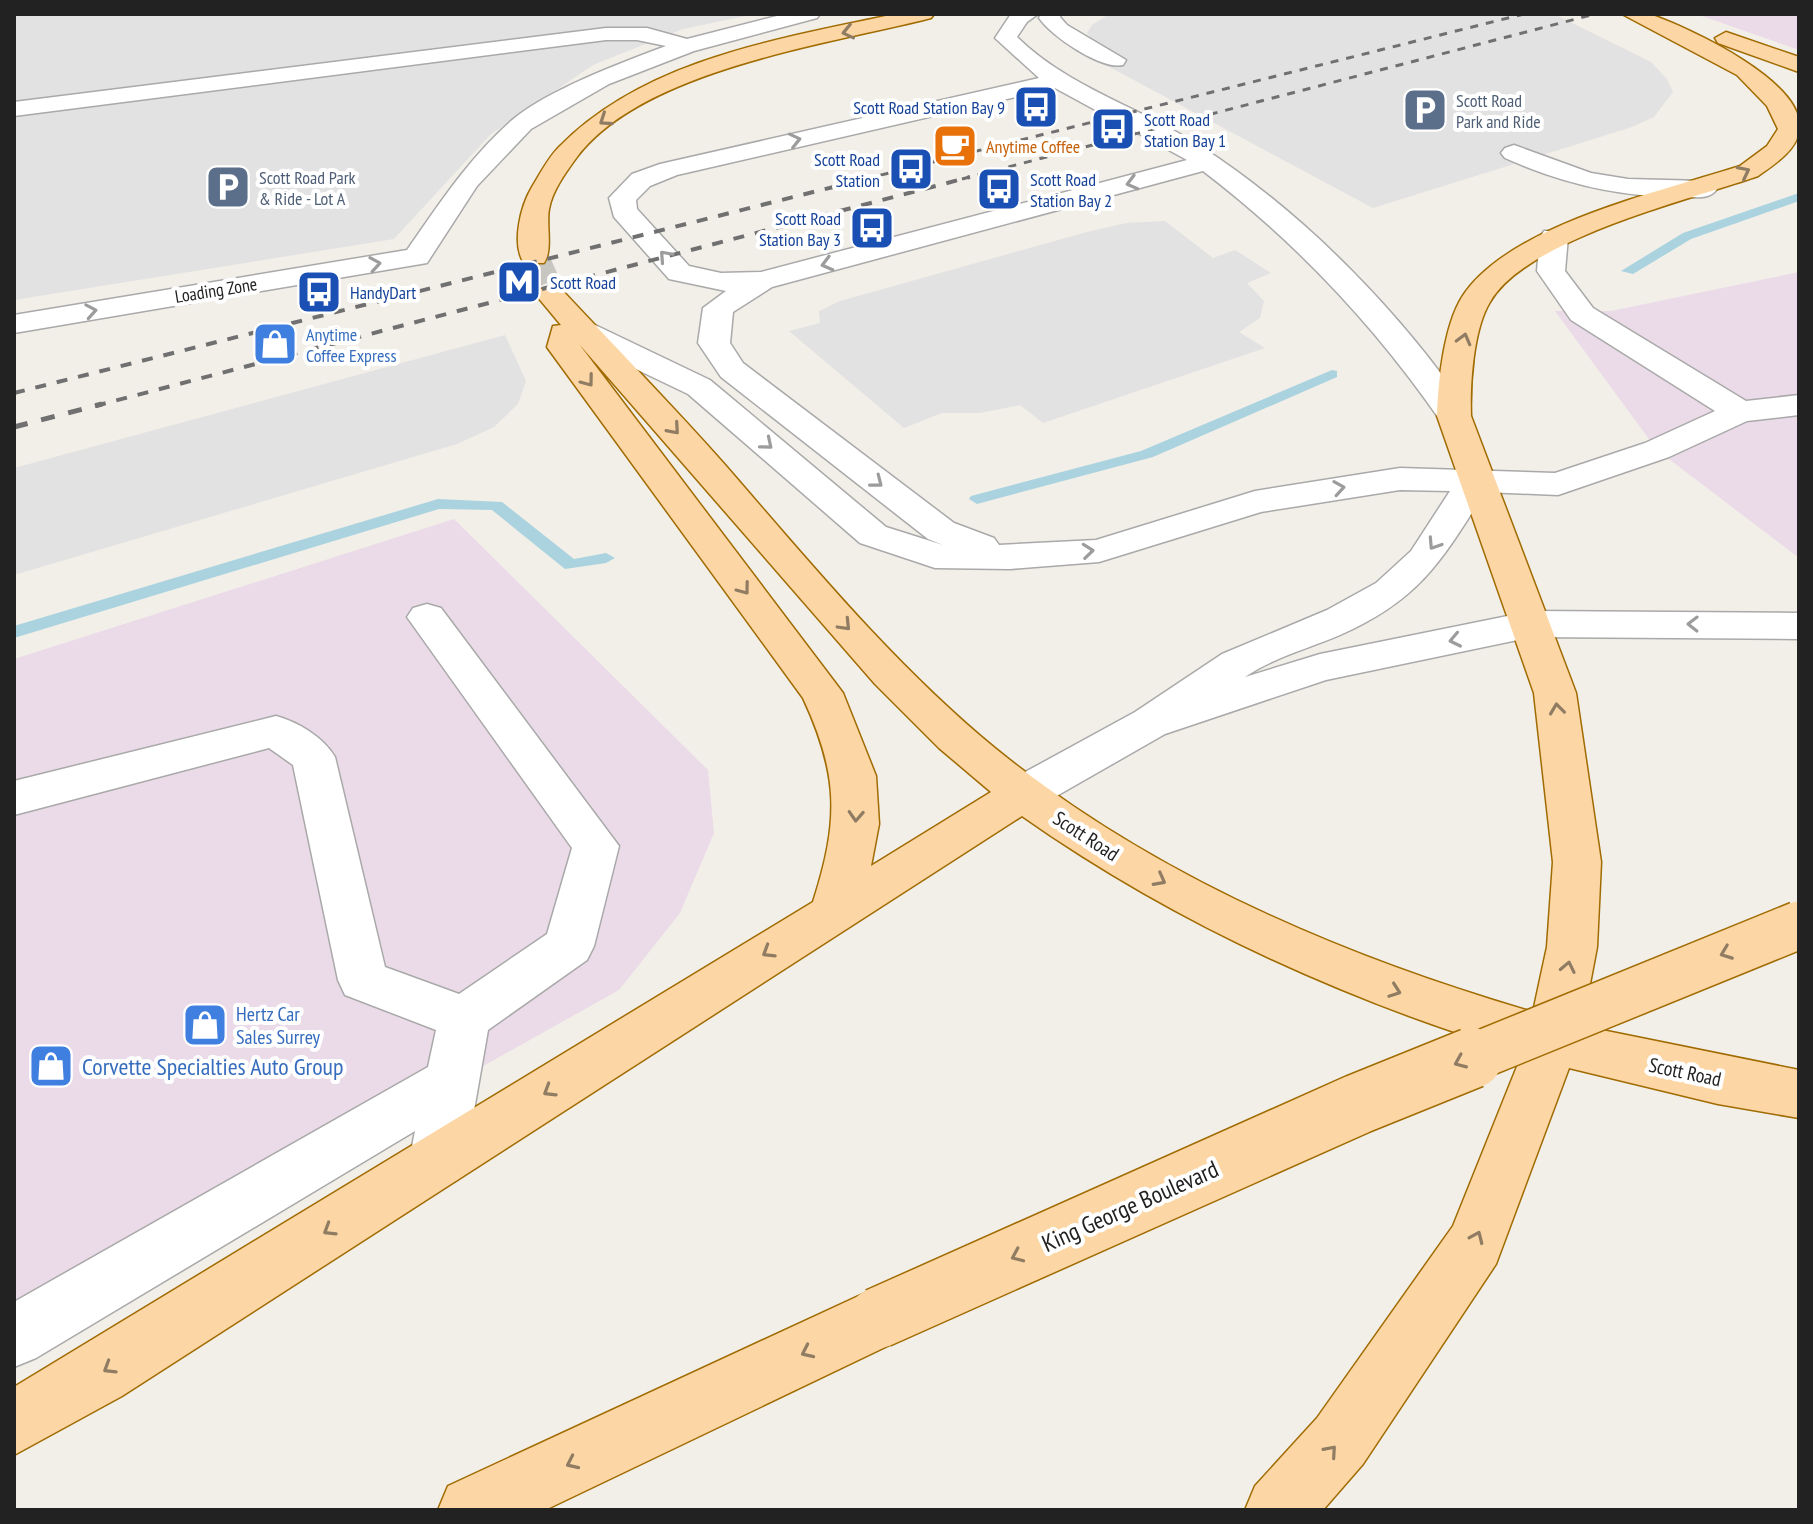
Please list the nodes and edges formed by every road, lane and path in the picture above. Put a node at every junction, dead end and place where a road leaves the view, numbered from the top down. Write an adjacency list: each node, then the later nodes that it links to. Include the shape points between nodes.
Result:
1 (810, 14): 7 (lane)
2 (924, 14): 16 (main road, one-way to 16, via 714,67 633,101 595,126 548,178 535,216)
3 (1028, 14): 10 (lane, via 1006,38)
4 (1051, 14): 8 (lane, via 1059,30)
5 (1632, 14): 14 (main road, one-way to 5, via 1749,171 1776,151 1790,129 1781,104 1757,77 1713,49)
6 (1657, 14): 9 (main road)
7 (686, 46): 11 (lane, via 634,31); 19 (lane, Loading Zone, one-way to 7, via 417,257 467,181 522,124 601,79)
8 (1115, 60)
9 (1799, 65)
10 (1055, 81): 13 (lane, via 1169,137); 17 (lane, one-way to 10, via 721,282 679,273 624,211 622,198 641,180 669,169)
11 (14, 109)
12 (1514, 153): 14 (lane, via 1596,185)
13 (1207, 162): 17 (lane, one-way to 17); 22 (lane, via 1255,197 1398,336)
14 (1704, 189): 15 (main road)
15 (1554, 237): 21 (lane, via 1551,271 1582,314); 22 (main road, one-way to 15, via 1454,373 1475,300 1514,259)
16 (534, 257)
17 (762, 281): 24 (lane, one-way to 24, via 718,308 714,343 732,370 941,531)
18 (566, 312): 24 (lane, one-way to 24, via 699,387 873,535 935,556); 31 (main road, Scott Road, one-way to 31, via 651,401 827,606 954,737); 33 (main road, one-way to 33, via 563,347 822,693 844,736 857,778 857,820)
19 (14, 324)
20 (1799, 405): 21 (lane)
21 (1740, 412): 23 (lane, via 1657,450 1558,484)
22 (1454, 416): 23 (main road)
23 (1476, 479): 24 (lane, one-way to 23, via 1099,551 1270,499 1400,479); 27 (main road); 30 (lane, one-way to 30, via 1424,559 1390,592 1236,664)
24 (1010, 557)
25 (1799, 607): 28 (lane)
26 (427, 617): 35 (lane, via 596,846 569,946)
27 (1532, 624): 28 (lane, one-way to 27); 30 (lane, one-way to 30, via 1320,668); 36 (main road, one-way to 27, via 1572,947 1577,862 1555,693)
28 (1748, 625): 29 (lane)
29 (1799, 626)
30 (1150, 723): 31 (lane)
31 (1023, 794): 33 (main road); 36 (main road, Scott Road, one-way to 36, via 1118,858 1225,915 1371,982)
32 (14, 798): 35 (lane, via 276,731 313,757 363,980)
33 (834, 910): 39 (main road, one-way to 39)
34 (1799, 925): 42 (main road, King George Boulevard, one-way to 42, bridge, via 1358,1104 878,1318)
35 (464, 1018): 37 (lane)
36 (1552, 1044): 38 (main road, Scott Road); 43 (main road, one-way to 36, via 1340,1441 1475,1244)
37 (452, 1081): 39 (lane); 40 (lane)
38 (1799, 1094)
39 (437, 1162): 41 (main road, one-way to 41)
40 (14, 1336)
41 (14, 1423)
42 (472, 1510)
43 (1279, 1510)

